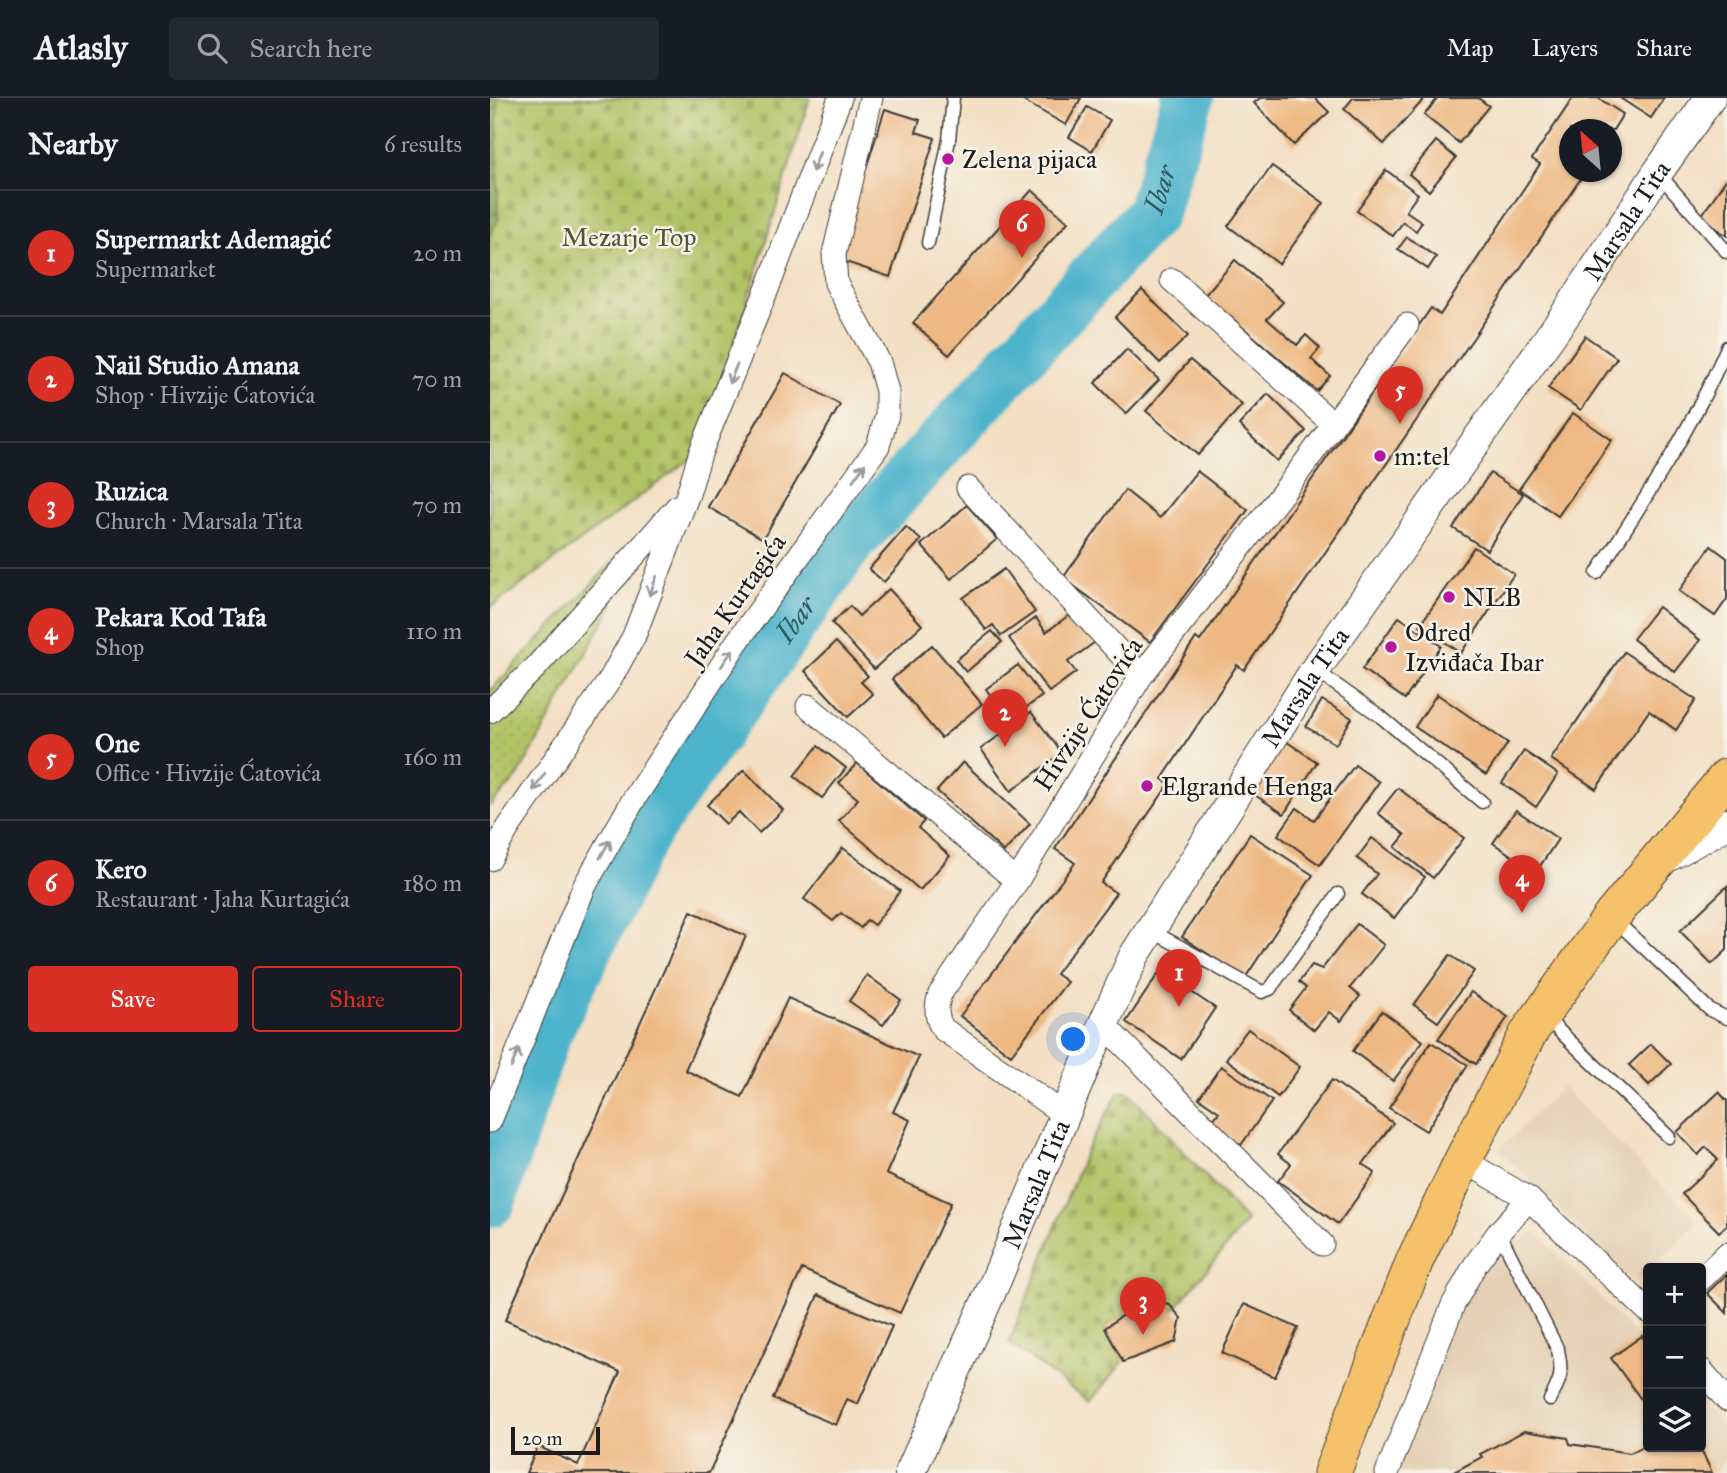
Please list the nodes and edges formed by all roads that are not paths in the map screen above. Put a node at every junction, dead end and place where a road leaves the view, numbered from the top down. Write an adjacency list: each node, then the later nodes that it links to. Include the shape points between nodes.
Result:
1 (840, 98): 13 (street, one-way to 13)
2 (871, 98): 32 (street, Jaha Kurtagića, one-way to 2, via 584,887 634,799 737,642 878,446 887,415 887,391 878,362 836,283 834,254)
3 (953, 98): 6 (lane)
4 (1710, 98): 5 (street, Marsala Tita)
5 (1658, 173): 7 (lane); 15 (street, Marsala Tita, via 1570,308)
6 (928, 243)
7 (1727, 252)
8 (1172, 280): 11 (street)
9 (1407, 325): 11 (street, Hivzije Ćatovića)
10 (1727, 347): 14 (lane, via 1657,478)
11 (1333, 424): 16 (street, Hivzije Ćatovića)
12 (968, 488): 16 (street)
13 (688, 494): 18 (street, via 536,667); 22 (street, one-way to 22, via 634,636)
14 (1597, 573)
15 (1315, 670): 20 (lane, via 1380,716); 27 (street, Marsala Tita)
16 (1141, 676): 24 (street, Hivzije Ćatovića)
17 (808, 706): 24 (street)
18 (490, 711)
19 (1727, 777): 23 (main road)
20 (1482, 802)
21 (1727, 824): 23 (street)
22 (490, 859)
23 (1655, 863): 26 (main road)
24 (1017, 881): 31 (street, Hivzije Ćatovića, via 940,994 938,1022)
25 (1338, 894): 27 (lane, via 1270,989 1262,992)
26 (1612, 916): 28 (main road); 29 (lane, via 1710,1010)
27 (1150, 930): 30 (street, Marsala Tita)
28 (1541, 1014): 33 (lane); 34 (main road)
29 (1727, 1018)
30 (1103, 1024): 31 (street, Marsala Tita); 37 (street)
31 (1065, 1115): 44 (street, Marsala Tita)
32 (490, 1121)
33 (1669, 1137)
34 (1463, 1160): 35 (street); 45 (main road, via 1415,1261)
35 (1529, 1199): 36 (street); 40 (street)
36 (1499, 1232): 42 (lane, via 1558,1350 1562,1368); 46 (street, via 1453,1305)
37 (1322, 1244)
38 (1727, 1254): 39 (street)
39 (1706, 1274)
40 (1643, 1306)
41 (1706, 1376): 43 (street)
42 (1550, 1400)
43 (1727, 1400)
44 (910, 1473)
45 (1332, 1473)
46 (1387, 1473)

